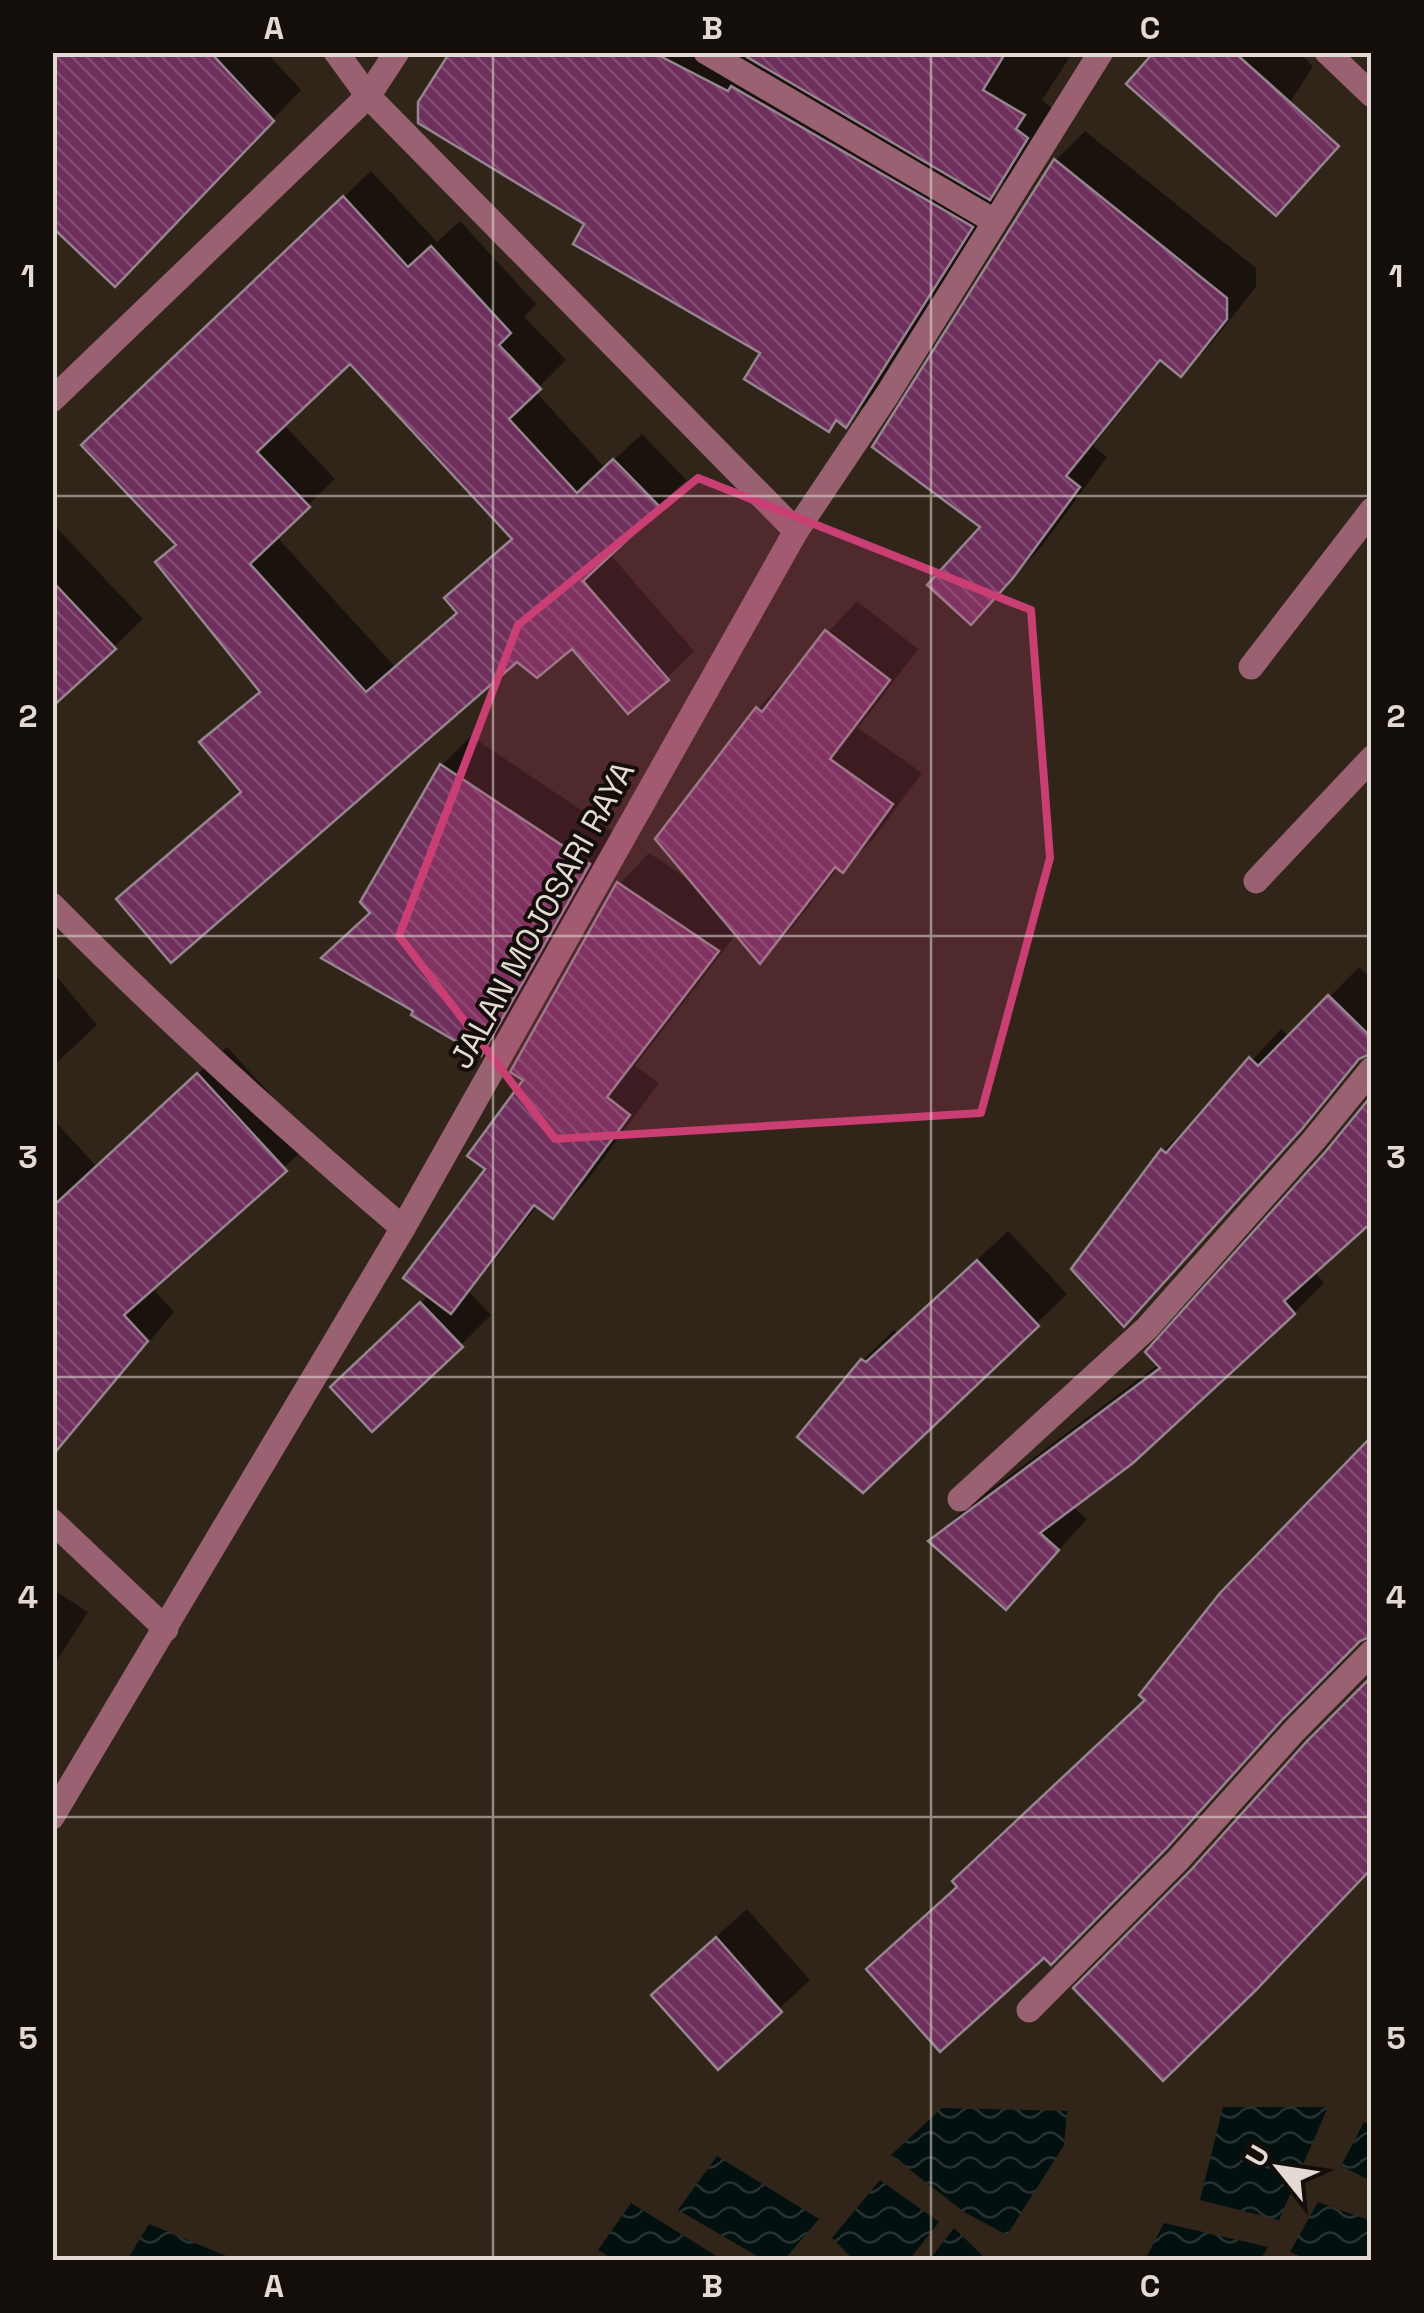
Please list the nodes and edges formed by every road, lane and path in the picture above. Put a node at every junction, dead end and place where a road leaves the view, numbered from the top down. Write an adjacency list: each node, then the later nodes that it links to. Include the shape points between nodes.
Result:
1 (336, 52): 7 (street)
2 (397, 52): 7 (street)
3 (706, 52): 8 (street)
4 (1100, 52): 8 (street, JALAN MOJOSARI RAYA)
5 (1327, 52): 6 (street)
6 (1372, 95)
7 (368, 96): 9 (street); 11 (street)
8 (994, 220): 11 (street, JALAN MOJOSARI RAYA)
9 (52, 400)
10 (1372, 510): 12 (street)
11 (796, 531): 17 (street, JALAN MOJOSARI RAYA)
12 (1251, 666)
13 (1372, 758): 14 (street)
14 (1256, 881)
15 (52, 904): 17 (street, via 266,1112)
16 (1372, 1069): 18 (street, via 1147,1328)
17 (403, 1228): 20 (street, JALAN MOJOSARI RAYA)
18 (960, 1499)
19 (52, 1521): 20 (street)
20 (166, 1629): 22 (street, JALAN MOJOSARI RAYA)
21 (1372, 1652): 23 (street)
22 (52, 1817)
23 (1029, 2010)

